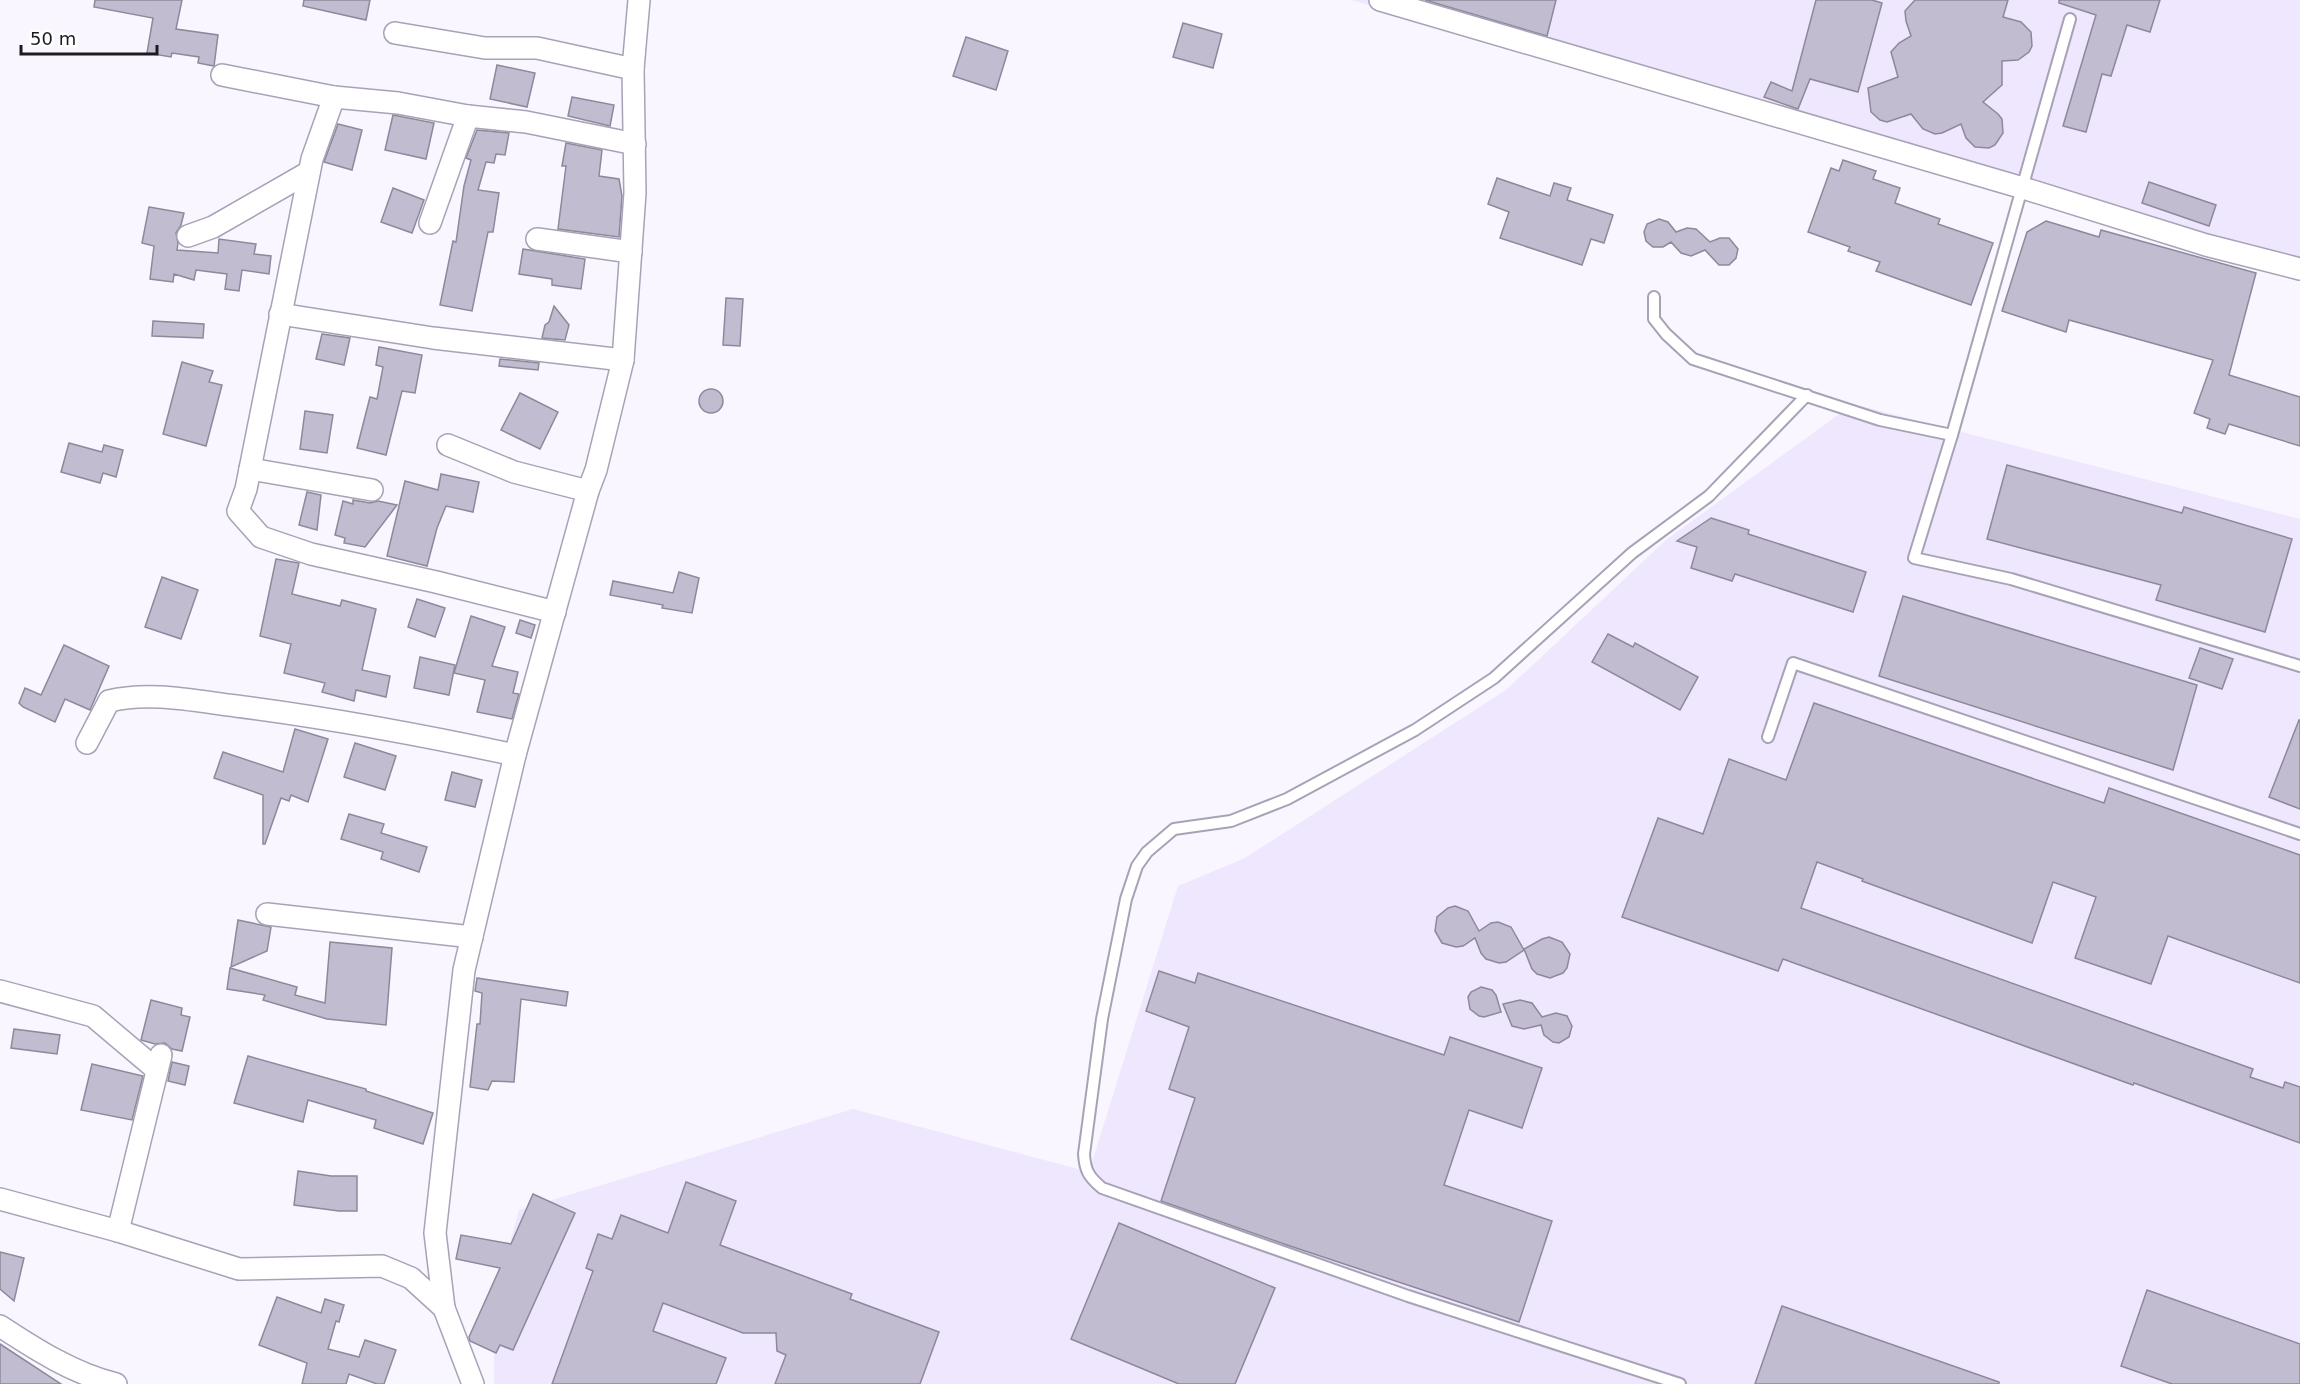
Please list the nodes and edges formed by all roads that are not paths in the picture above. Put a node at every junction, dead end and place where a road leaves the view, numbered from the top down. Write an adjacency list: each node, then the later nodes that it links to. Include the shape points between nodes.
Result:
1 (639, 0): 5 (street)
2 (1380, 0): 11 (street)
3 (2070, 19): 11 (lane)
4 (395, 33): 5 (street, via 485,48 537,48)
5 (633, 69): 9 (street)
6 (222, 75): 7 (street)
7 (334, 97): 8 (street, via 398,103); 10 (street)
8 (468, 116): 9 (street, via 526,122); 12 (street)
9 (636, 144): 15 (street)
10 (309, 172): 13 (street, via 213,227); 18 (street)
11 (2023, 188): 16 (street, via 2206,245); 21 (lane)
12 (430, 223)
13 (188, 236)
14 (537, 239): 15 (street)
15 (631, 252): 19 (street)
16 (2300, 269)
17 (1654, 297): 20 (lane, via 1654,319 1693,359)
18 (280, 314): 19 (street, via 433,338); 23 (street)
19 (623, 360): 25 (street)
20 (1807, 396): 21 (lane, via 1880,420); 41 (lane, via 1709,496 1632,553 1494,678 1415,730 1287,799 1231,821 1174,829 1147,852 1137,866 1126,899 1102,1019 1084,1154 1090,1178 1102,1188 1408,1296)
21 (1952, 435): 27 (lane, via 1914,558 2011,579)
22 (448, 445): 25 (street, via 514,472)
23 (250, 469): 24 (street); 26 (street, via 238,511 261,537 311,554)
24 (372, 490)
25 (588, 491): 26 (street)
26 (555, 612): 30 (street)
27 (2300, 666)
28 (1768, 737): 31 (lane, via 1793,663)
29 (87, 743): 30 (street, via 109,700 131,696 267,710 403,731)
30 (515, 754): 33 (street)
31 (2300, 834)
32 (267, 914): 33 (street)
33 (472, 937): 37 (street, via 464,970 435,1233)
34 (0, 991): 36 (street, via 93,1016 159,1062)
35 (0, 1199): 36 (street)
36 (118, 1231): 37 (street, via 239,1269 382,1266 411,1278)
37 (444, 1308): 40 (street)
38 (0, 1326): 39 (street, via 33,1348)
39 (116, 1384)
40 (473, 1384)
41 (1680, 1384)

